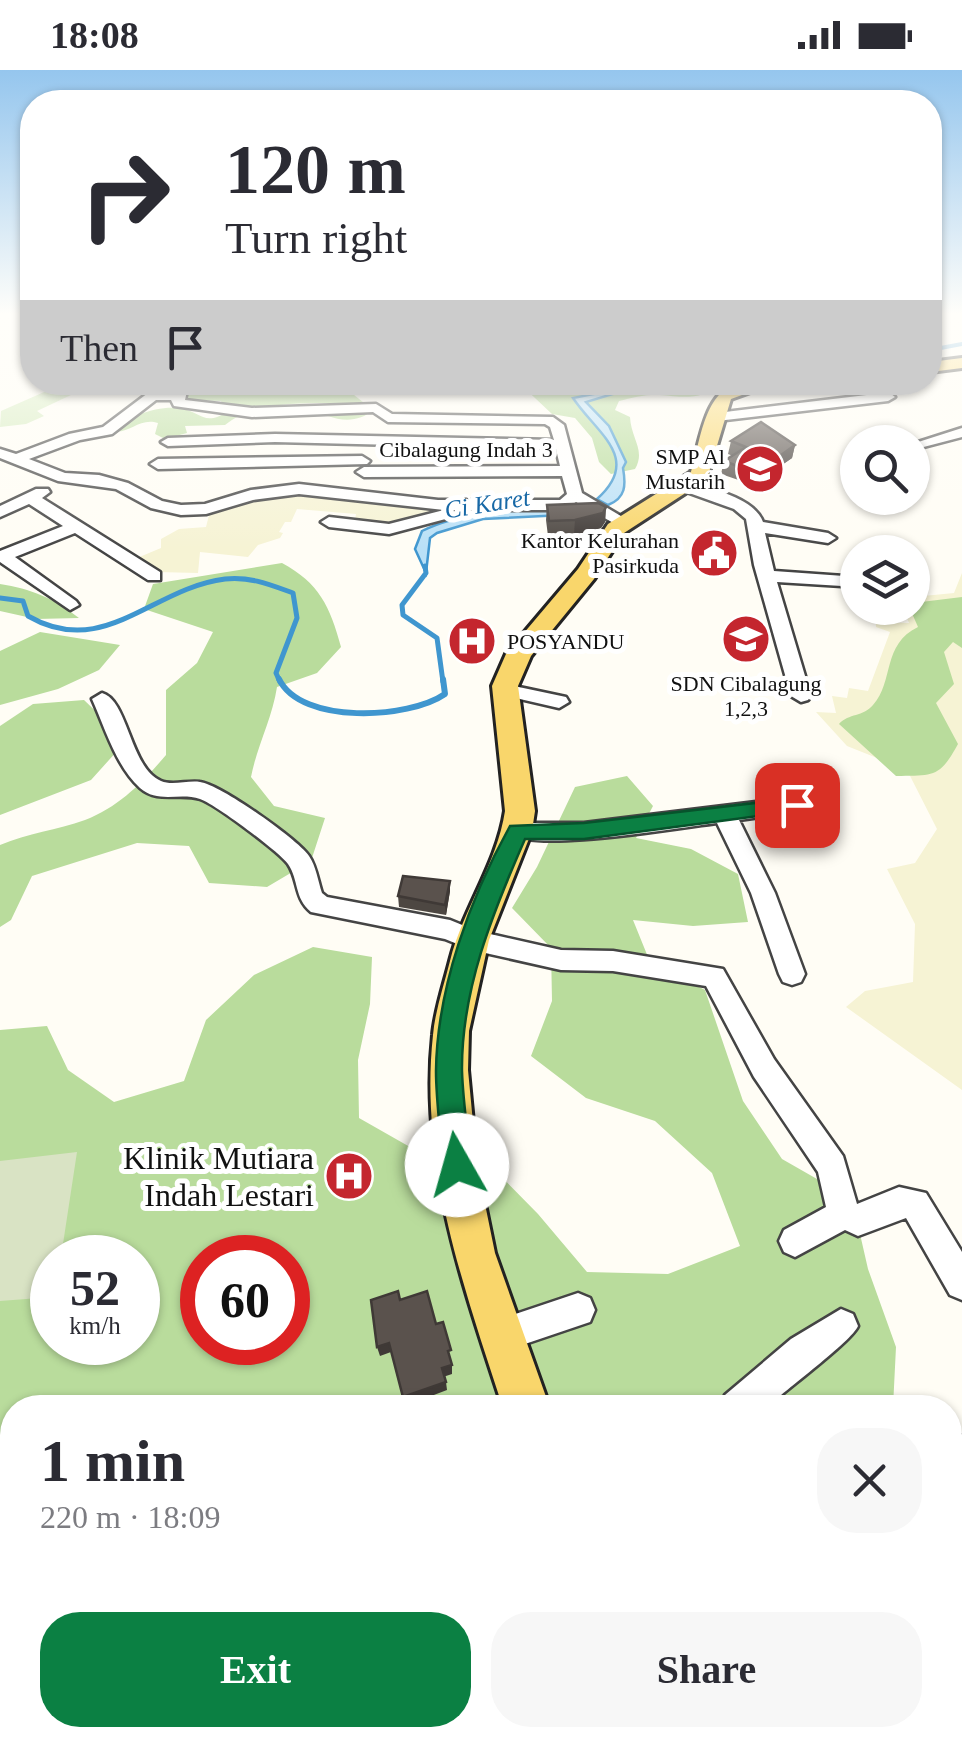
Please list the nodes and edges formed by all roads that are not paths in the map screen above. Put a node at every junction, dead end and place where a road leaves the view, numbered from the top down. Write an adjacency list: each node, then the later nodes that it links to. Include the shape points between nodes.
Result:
1 (169, 395): 13 (street, via 153,396 107,431 87,430)
2 (178, 395): 12 (street, via 179,403 229,409 376,408 388,418 543,419 557,425)
3 (726, 395): 7 (main road)
4 (885, 395): 6 (street)
5 (908, 395): 6 (street)
6 (888, 397): 7 (street)
7 (717, 417): 19 (main road, via 706,465)
8 (962, 432): 11 (street)
9 (362, 439): 10 (street); 12 (street); 15 (street, Cibalagung Indah 3)
10 (168, 442)
11 (930, 443)
12 (561, 445): 16 (street)
13 (12, 459): 17 (street); 18 (street)
14 (158, 464): 15 (street)
15 (363, 466): 16 (street, Cibalagung Indah 3); 20 (street, Cibalagung Indah 3)
16 (568, 472): 21 (street)
17 (0, 475)
18 (63, 478): 22 (street); 23 (street, via 99,480 167,508 206,509)
19 (684, 486): 27 (main road); 29 (street, via 744,508)
20 (356, 496): 23 (street, via 299,489); 24 (street)
21 (580, 498): 24 (street, via 564,505); 27 (street)
22 (32, 499): 26 (street); 30 (street)
23 (236, 500): 25 (street, via 297,498)
24 (475, 507): 28 (street, via 389,528)
25 (378, 508)
26 (0, 512)
27 (612, 517): 37 (main road, via 608,538 586,574 518,654)
28 (330, 522)
29 (756, 526): 31 (street); 34 (street)
30 (75, 527): 32 (street); 33 (street)
31 (828, 538)
32 (2, 557): 36 (street)
33 (154, 576)
34 (766, 576): 35 (street); 38 (street)
35 (840, 581)
36 (70, 605)
37 (505, 690): 40 (street); 43 (main road, via 521,794)
38 (801, 696)
39 (102, 699): 44 (street, via 132,764 150,784 198,789 221,800 299,860 311,898 320,905)
40 (559, 702)
41 (797, 805): 42 (street)
42 (723, 811): 43 (street, via 584,831); 45 (street, via 764,893)
43 (517, 831): 44 (main road)
44 (472, 940): 46 (street, via 561,960 714,977 764,1068 832,1166); 51 (main road, via 451,1031 451,1111 474,1253)
45 (792, 974)
46 (844, 1214): 47 (street); 48 (street, via 858,1220 900,1202 914,1204)
47 (795, 1241)
48 (962, 1283)
49 (578, 1310): 51 (street)
50 (841, 1326): 53 (street)
51 (501, 1335): 52 (main road)
52 (522, 1395)
53 (753, 1395)

